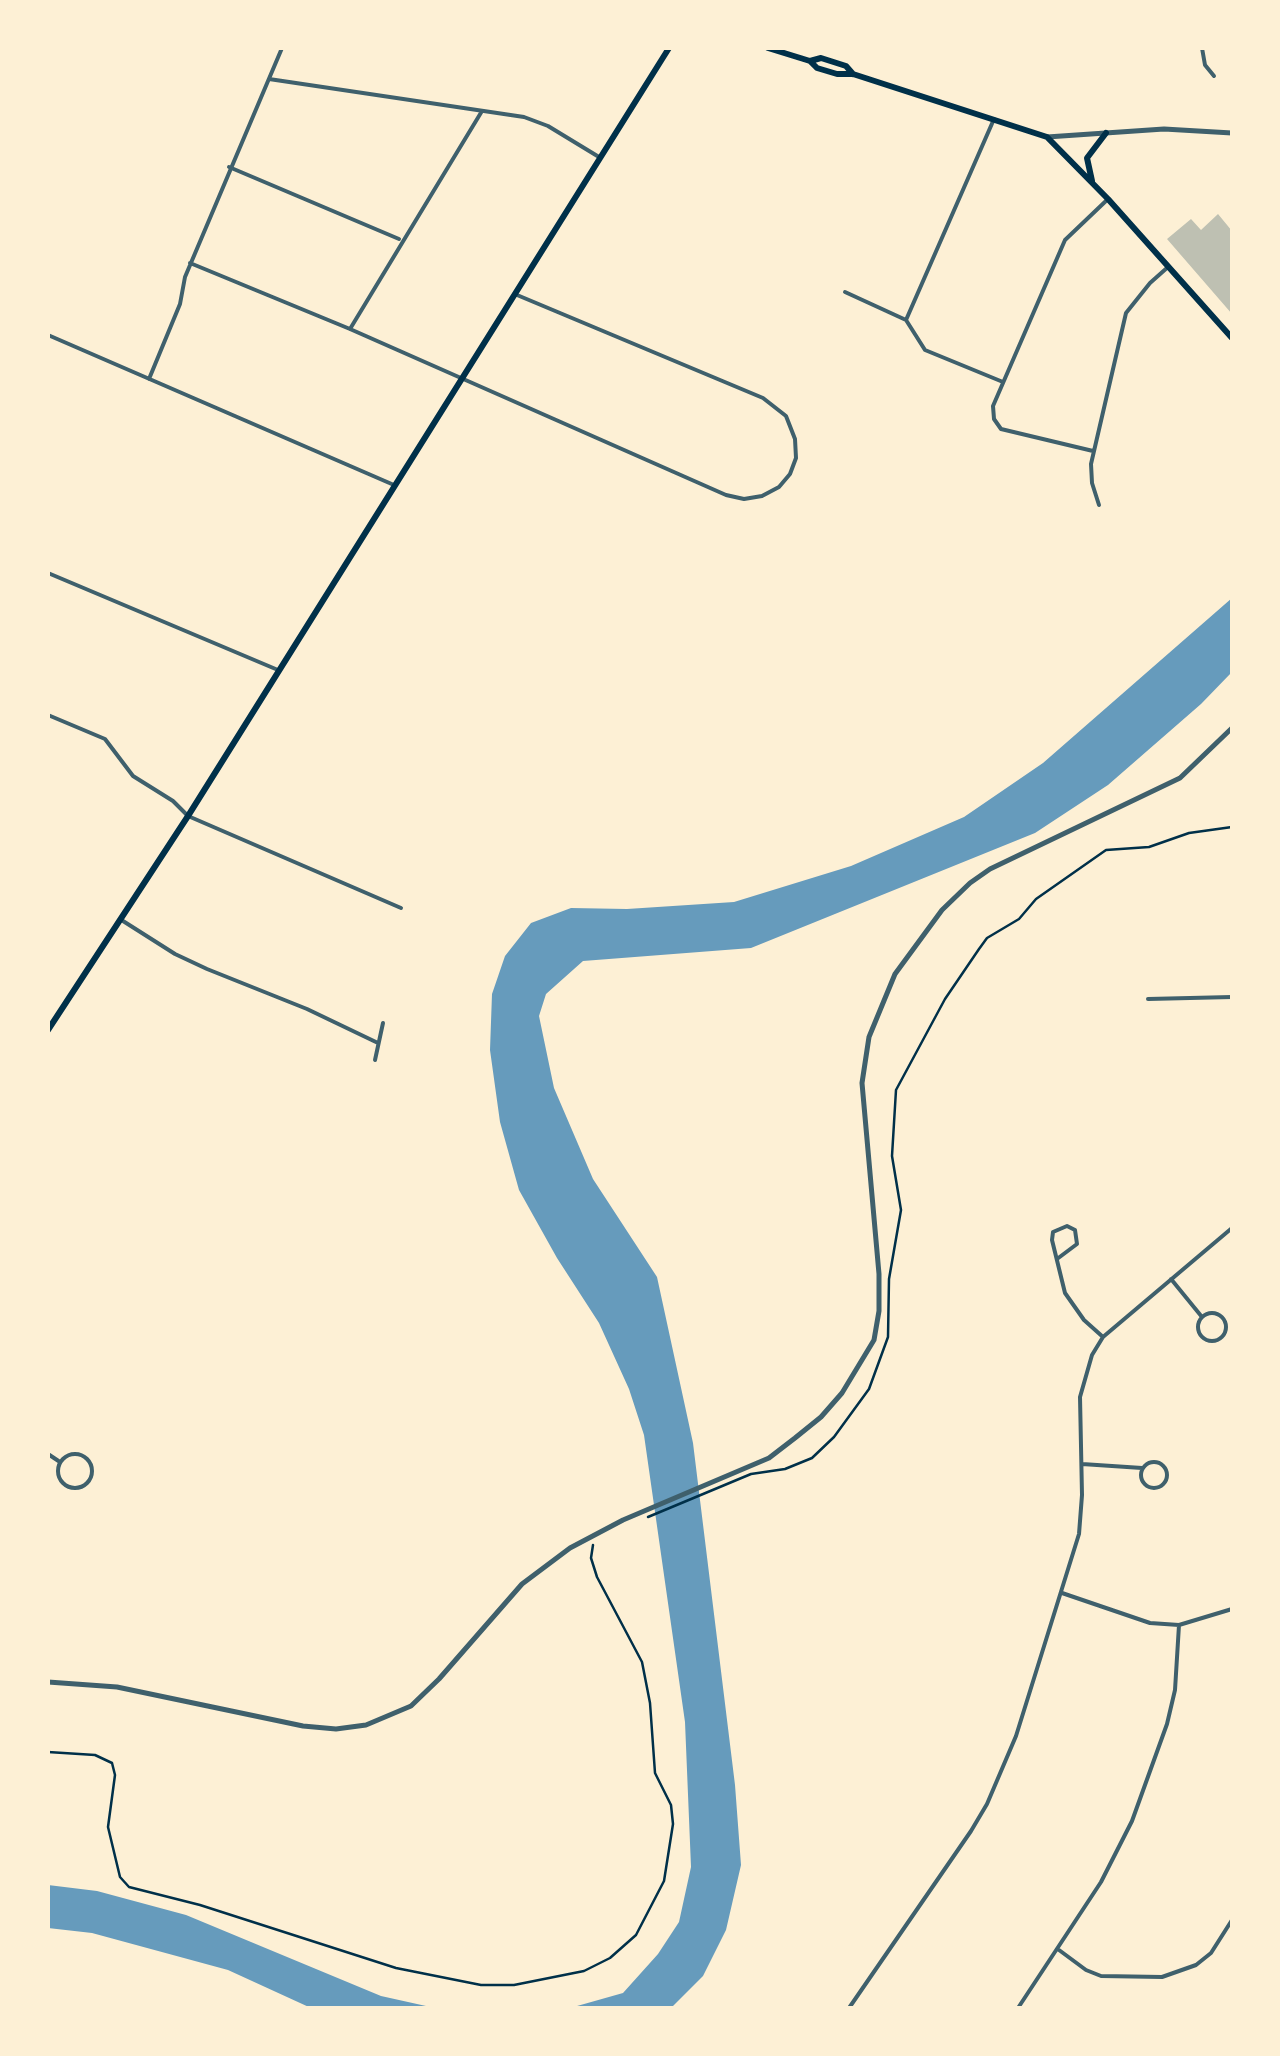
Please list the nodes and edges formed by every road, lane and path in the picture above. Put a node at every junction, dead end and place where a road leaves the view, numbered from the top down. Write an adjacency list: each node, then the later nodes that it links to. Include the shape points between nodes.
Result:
1 (282, 48): 6 (street)
2 (668, 48): 12 (main road)
3 (768, 48): 8 (main road)
4 (1202, 48): 5 (street)
5 (1214, 76)
6 (269, 79): 7 (street); 13 (street)
7 (483, 110): 12 (street, via 548,126); 16 (street)
8 (994, 118): 11 (main road); 21 (street)
9 (1106, 133): 10 (street); 11 (street); 14 (main road, via 1087,158)
10 (1232, 133)
11 (1047, 137): 14 (main road)
12 (600, 157): 20 (main road)
13 (229, 166): 16 (street); 17 (street)
14 (1092, 182): 15 (main road)
15 (1108, 199): 18 (main road); 27 (street, via 1065,240)
16 (402, 240): 22 (street)
17 (190, 263): 22 (street); 25 (street)
18 (1170, 266): 24 (main road); 28 (street, via 1126,313)
19 (846, 292): 21 (street)
20 (513, 293): 26 (main road); 26 (street, via 764,398 786,416 796,439 790,474 762,496 726,495)
21 (906, 320): 27 (street, via 926,350)
22 (350, 329): 26 (street)
23 (48, 335): 25 (street)
24 (1232, 338)
25 (149, 379): 29 (street)
26 (460, 379): 29 (main road)
27 (1003, 382): 28 (street, via 994,406 1001,429)
28 (1094, 450): 30 (street, via 1092,483)
29 (394, 485): 32 (main road)
30 (1100, 506)
31 (48, 573): 32 (street)
32 (278, 670): 35 (main road)
33 (48, 715): 35 (street, via 105,739 134,776)
34 (1232, 728): 54 (street, via 1180,778 990,869 914,944 870,1037 862,1082 879,1274 874,1340 820,1418 769,1458)
35 (188, 816): 37 (street); 38 (main road)
36 (1232, 827): 54 (path, via 1149,848 1106,850 979,948 896,1090 892,1156 901,1210 888,1337 869,1389 812,1458)
37 (401, 908)
38 (119, 918): 42 (main road); 43 (street, via 175,954)
39 (1232, 997): 40 (street)
40 (1148, 998)
41 (383, 1023): 43 (street)
42 (48, 1030)
43 (378, 1043): 44 (street)
44 (375, 1060)
45 (1232, 1228): 47 (street)
46 (1057, 1259): 46 (street, via 1076,1244 1075,1230 1067,1226 1053,1232); 49 (street, via 1072,1305)
47 (1171, 1279): 48 (street); 49 (street)
48 (1202, 1317): 48 (street, via 1202,1338 1223,1336 1219,1316)
49 (1103, 1336): 52 (street, via 1080,1397)
50 (48, 1454): 51 (street)
51 (60, 1462): 51 (street, via 66,1486 77,1488 90,1478 86,1457 69,1454)
52 (1082, 1464): 53 (street); 57 (street, via 1078,1534)
53 (1142, 1468): 53 (street, via 1148,1487 1167,1480 1158,1462)
54 (709, 1489): 55 (path); 60 (street, via 624,1520 546,1564 411,1706 366,1725 303,1726 117,1686)
55 (642, 1520)
56 (599, 1538): 61 (path, via 591,1558 642,1662 655,1773 673,1824 664,1880 636,1935 584,1970 481,1985 396,1968 136,1890 120,1877 108,1827 112,1762 95,1754)
57 (1062, 1593): 59 (street); 64 (street, via 987,1804)
58 (1232, 1609): 59 (street)
59 (1179, 1625): 63 (street, via 1175,1690 1151,1773 1113,1863)
60 (48, 1682)
61 (48, 1752)
62 (1232, 1920): 63 (street, via 1196,1965 1162,1977 1101,1976)
63 (1059, 1950): 65 (street)
64 (849, 2008)
65 (1018, 2008)

